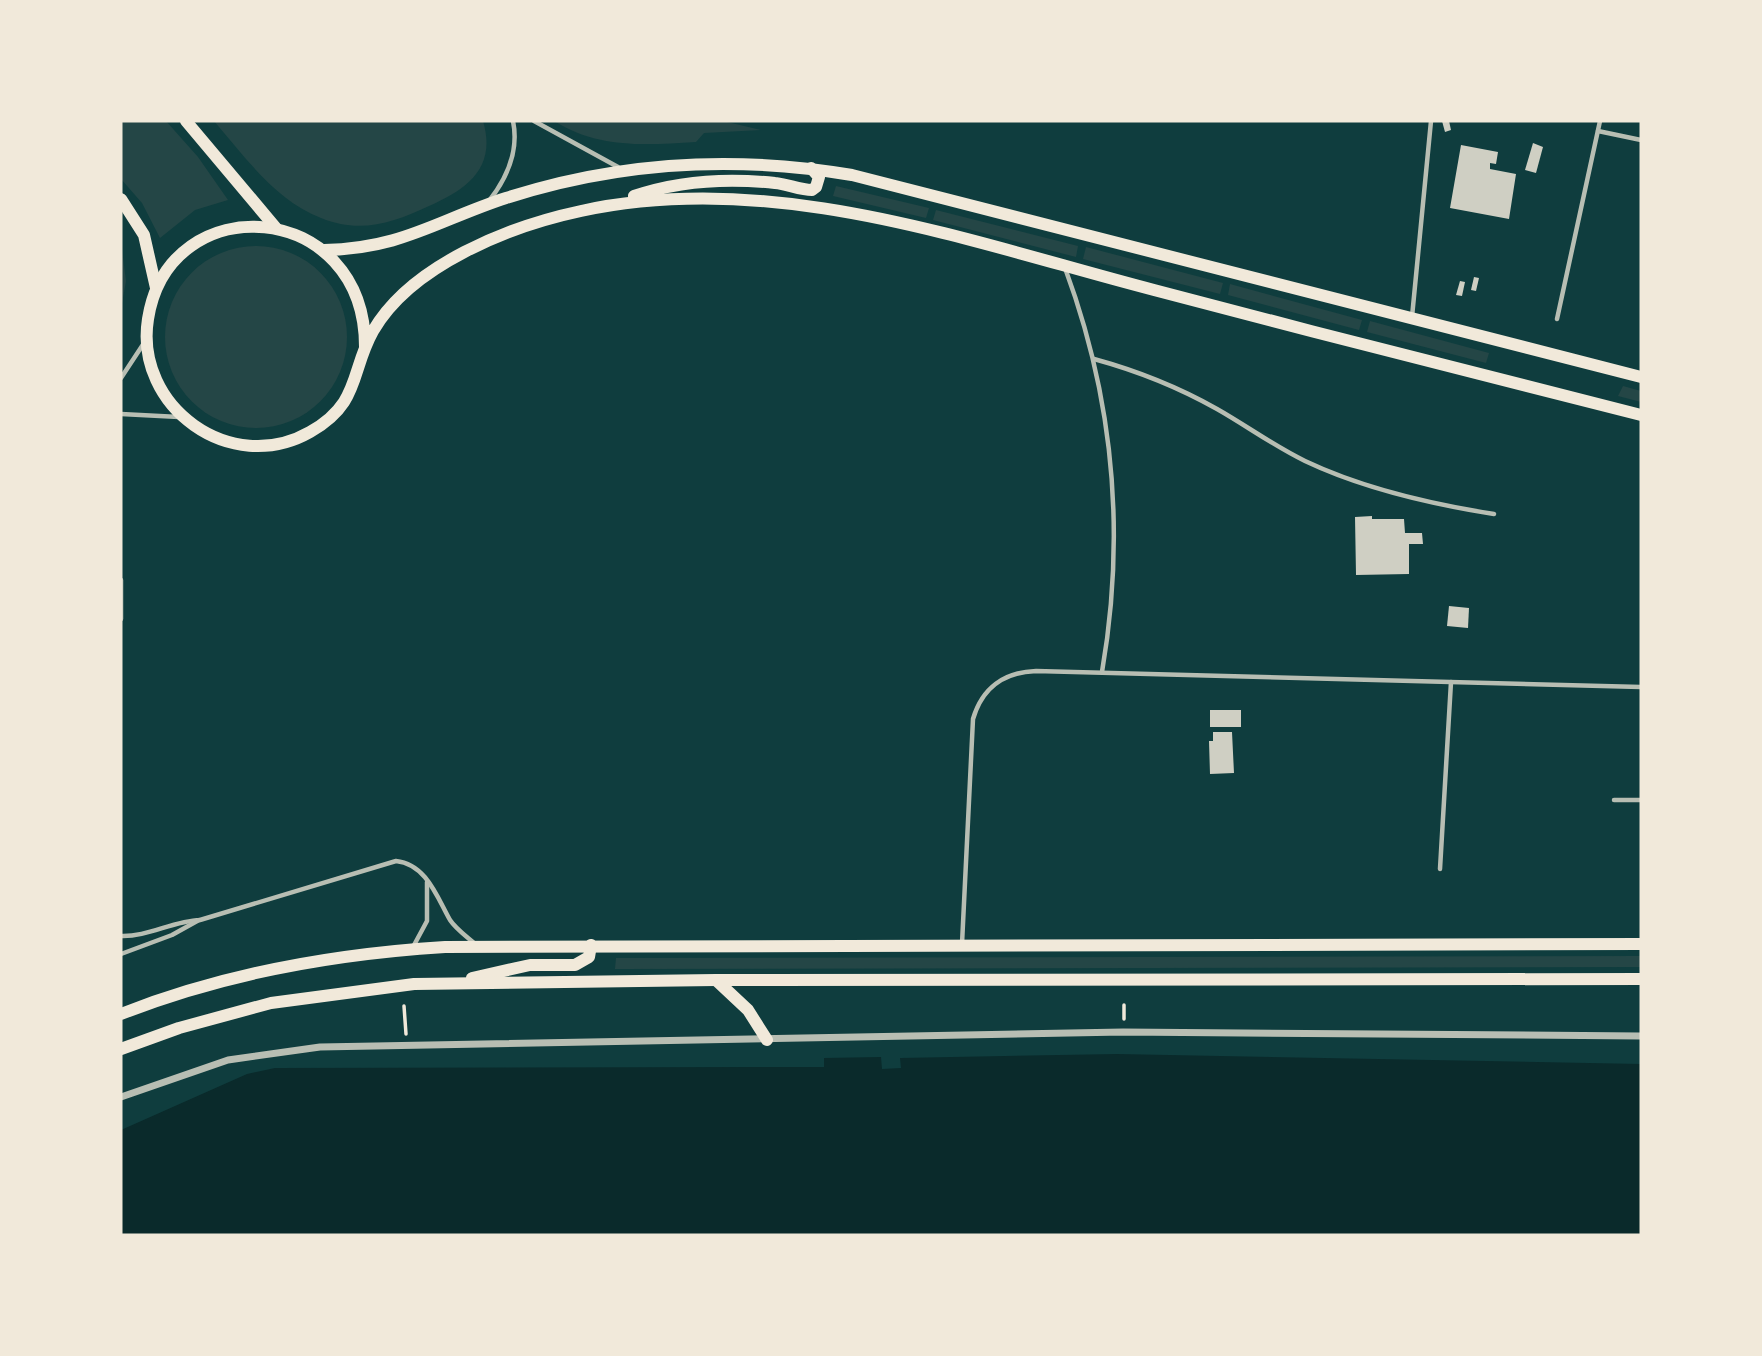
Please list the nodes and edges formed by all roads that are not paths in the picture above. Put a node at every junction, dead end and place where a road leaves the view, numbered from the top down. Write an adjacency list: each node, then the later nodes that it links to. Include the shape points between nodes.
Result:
1 (186, 121): 13 (main road)
2 (513, 121): 11 (lane, via 509,168)
3 (534, 121): 9 (lane)
4 (1431, 121): 17 (lane)
5 (1600, 121): 6 (lane)
6 (1597, 131): 7 (lane); 18 (lane)
7 (1641, 140)
8 (811, 168): 9 (main road, via 698,162); 12 (main road, via 819,177 812,190 778,183 706,182 664,187); 17 (main road)
9 (622, 169): 11 (main road)
10 (121, 200): 16 (main road, via 144,235)
11 (485, 204): 14 (main road, via 395,242)
12 (607, 206): 15 (main road, via 680,197 790,203); 20 (main road, via 518,230 428,274 397,298)
13 (276, 228): 14 (main road); 16 (main road, via 240,227 206,238 177,260)
14 (324, 250): 20 (main road, via 357,294)
15 (1065, 267): 21 (lane); 25 (main road)
16 (156, 290): 19 (main road)
17 (1412, 318): 22 (main road)
18 (1558, 319)
19 (146, 339): 23 (lane); 26 (main road, via 157,382)
20 (365, 348): 26 (main road, via 348,396 325,422 295,439 244,446 211,436)
21 (1094, 359): 27 (lane, via 1191,395 1325,470 1398,494); 30 (lane, via 1107,416 1115,502 1114,588)
22 (1641, 377)
23 (121, 378)
24 (121, 414): 26 (lane)
25 (1641, 415)
26 (182, 417)
27 (1494, 514)
28 (121, 580): 29 (lane)
29 (121, 619)
30 (1102, 672): 31 (lane); 41 (lane, via 1012,674 990,687 976,707)
31 (1451, 682): 32 (lane); 35 (lane)
32 (1641, 687)
33 (1614, 800): 34 (lane)
34 (1641, 800)
35 (1440, 869)
36 (426, 881): 37 (lane, via 410,865 388,862); 42 (lane, via 455,927); 43 (lane, via 427,921)
37 (200, 920): 38 (lane); 44 (lane)
38 (121, 936)
39 (1641, 944): 41 (main road)
40 (591, 945): 41 (main road); 42 (main road); 47 (main road, via 589,957 581,964 512,967)
41 (962, 945)
42 (477, 946): 43 (main road)
43 (412, 949): 48 (main road, via 255,972)
44 (121, 954)
45 (1641, 979): 46 (main road)
46 (716, 980): 47 (main road); 50 (main road, via 748,1010)
47 (462, 982): 51 (main road, via 366,988 271,1003)
48 (121, 1014)
49 (1641, 1036): 50 (street, via 1123,1032)
50 (767, 1040): 52 (street, via 320,1047 228,1060)
51 (121, 1049)
52 (121, 1097)

